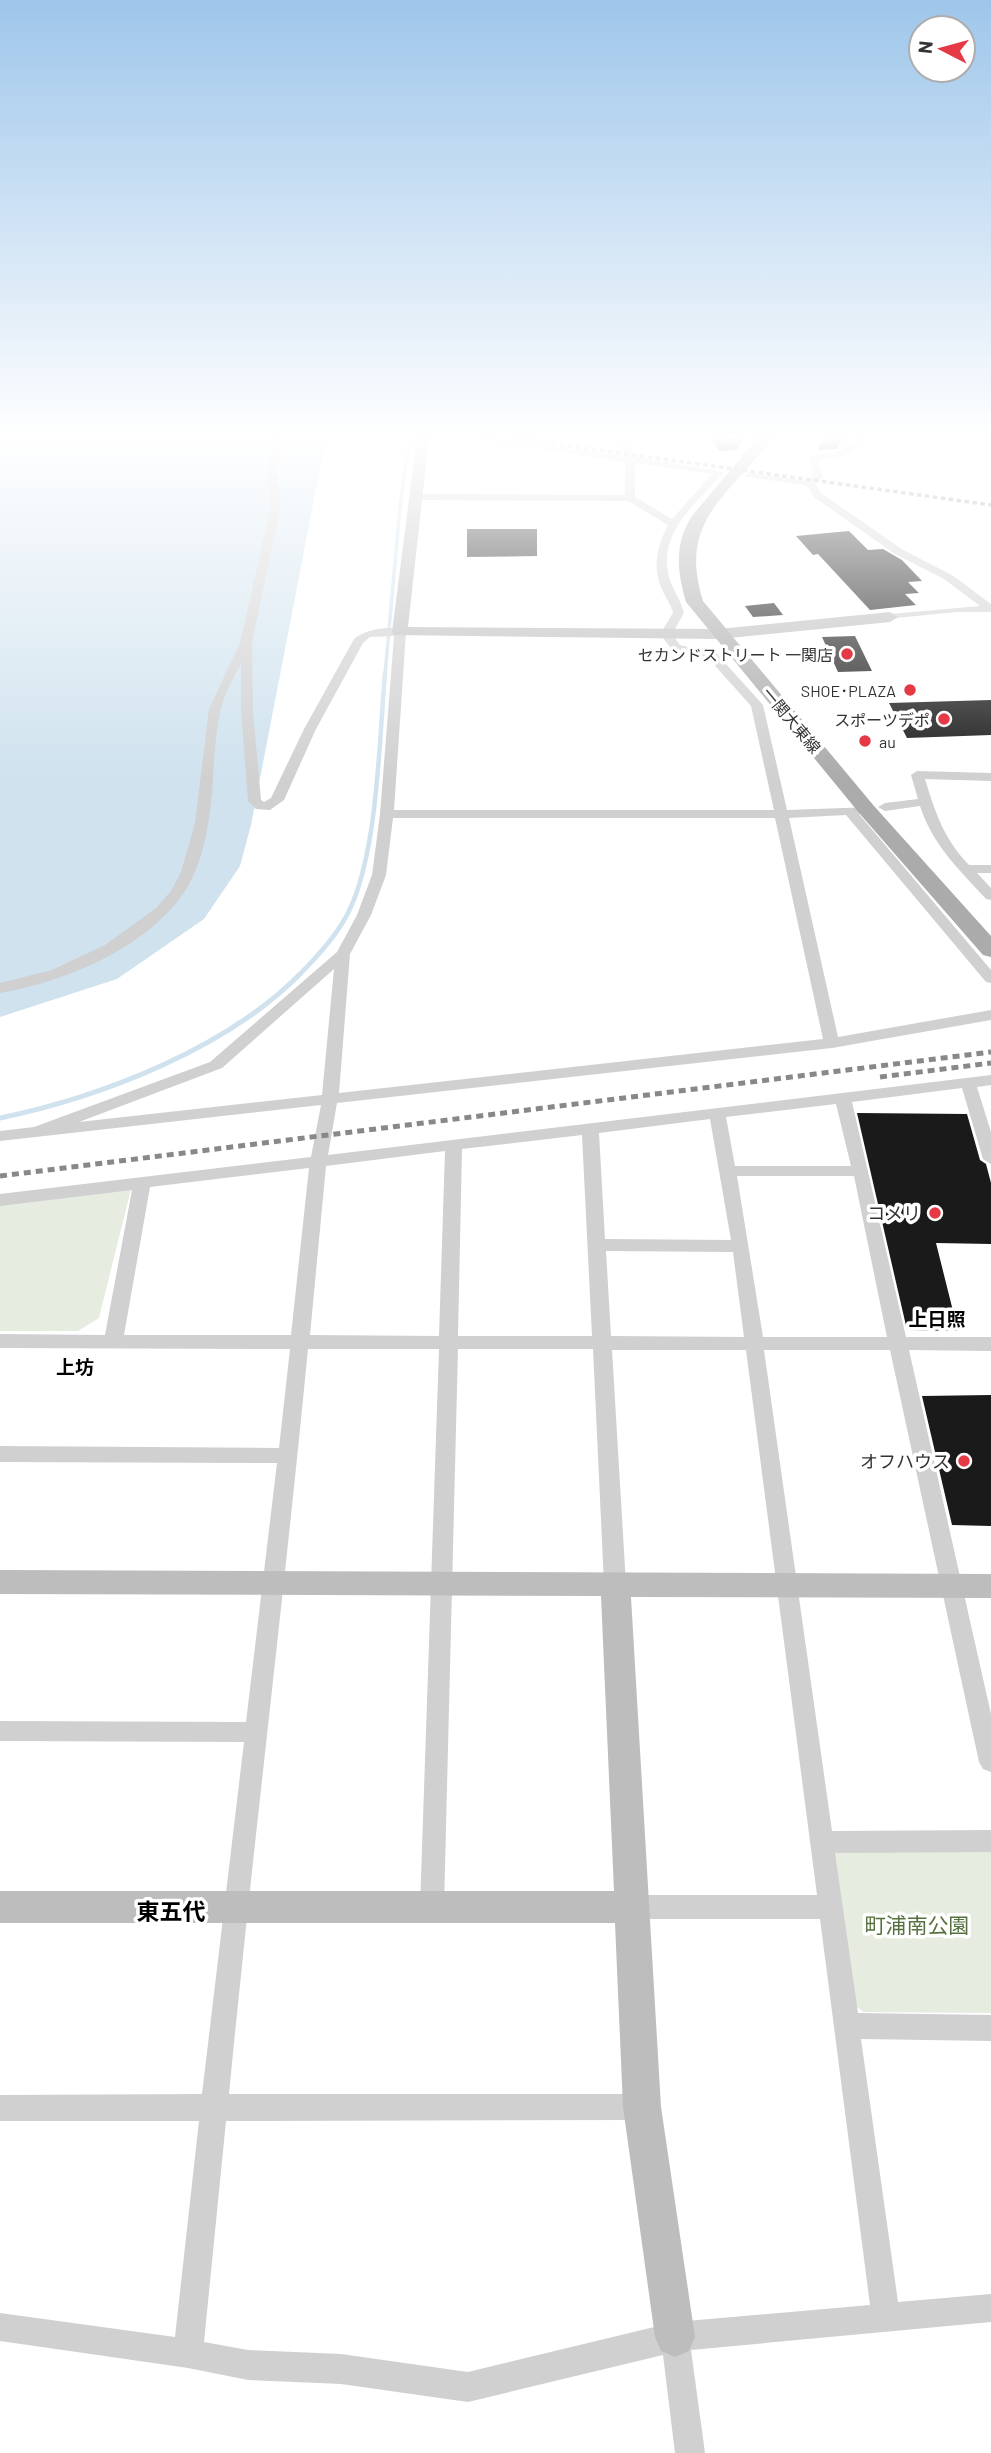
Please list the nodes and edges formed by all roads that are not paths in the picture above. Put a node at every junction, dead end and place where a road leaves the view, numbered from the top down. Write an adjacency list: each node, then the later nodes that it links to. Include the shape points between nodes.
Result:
1 (266, 551): 12 (street)
2 (408, 551): 9 (street)
3 (664, 551): 11 (street, via 665,585 678,616)
4 (686, 551): 10 (main road, 一関大東線, via 685,570 695,602)
5 (700, 551): 10 (main road, 一関大東線, via 706,595)
6 (898, 551): 7 (street, via 948,577)
7 (991, 609): 8 (street)
8 (890, 617): 10 (street)
9 (398, 632): 11 (street); 12 (street, via 368,634 358,641 270,806 255,802); 16 (street)
10 (726, 633): 11 (street); 15 (main road, 一関大東線)
11 (666, 634): 17 (street, via 676,648 713,656 757,705)
12 (246, 642): 25 (street, via 215,708 204,812 193,864 179,893 133,935 85,962 55,975)
13 (991, 777): 14 (street, via 917,775)
14 (924, 802): 15 (street); 18 (street, via 942,842)
15 (868, 810): 17 (street); 21 (main road, 一関大東線); 22 (main road, 一関大東線); 24 (street)
16 (387, 814): 17 (street); 23 (street, via 379,875)
17 (783, 814): 27 (street)
18 (967, 869): 19 (street); 20 (street)
19 (991, 869)
20 (991, 896)
21 (991, 925)
22 (991, 950)
23 (343, 954): 31 (street); 34 (street, via 216,1065)
24 (991, 979)
25 (0, 988)
26 (991, 1015): 27 (street)
27 (832, 1043): 31 (street)
28 (991, 1080): 29 (street)
29 (968, 1083): 30 (street); 37 (street)
30 (842, 1099): 32 (street); 40 (street)
31 (330, 1100): 34 (street); 38 (street)
32 (717, 1114): 33 (street); 39 (street)
33 (590, 1127): 36 (street); 43 (street)
34 (39, 1131): 35 (street)
35 (0, 1136)
36 (454, 1146): 38 (street); 48 (street)
37 (991, 1159)
38 (318, 1162): 41 (street); 47 (street)
39 (726, 1171): 40 (street); 44 (street)
40 (861, 1171): 51 (street)
41 (142, 1183): 42 (street); 46 (street)
42 (0, 1200)
43 (595, 1245): 44 (street); 49 (street)
44 (741, 1246): 50 (street)
45 (0, 1341): 46 (street)
46 (113, 1342): 47 (street)
47 (301, 1342): 48 (street); 54 (street)
48 (450, 1342): 49 (street); 58 (street)
49 (600, 1343): 50 (street); 57 (street)
50 (753, 1343): 51 (street); 59 (street)
51 (898, 1343): 52 (street); 60 (street)
52 (991, 1344)
53 (0, 1454): 54 (street)
54 (288, 1456): 56 (street)
55 (0, 1582): 56 (street)
56 (275, 1583): 58 (street); 63 (street)
57 (615, 1584): 58 (street); 59 (street); 71 (street)
58 (443, 1585): 70 (street)
59 (786, 1586): 60 (street); 66 (street)
60 (950, 1586): 61 (street); 64 (street)
61 (991, 1586)
62 (0, 1731): 63 (street)
63 (257, 1732): 69 (street)
64 (991, 1762)
65 (991, 1841): 66 (street)
66 (822, 1842): 67 (street)
67 (829, 1906): 71 (street); 72 (street)
68 (0, 1907): 69 (street)
69 (235, 1907): 70 (street); 74 (street)
70 (432, 1907): 71 (street)
71 (631, 1907): 75 (street)
72 (845, 2026): 73 (street); 78 (street)
73 (991, 2028)
74 (214, 2106): 75 (street); 76 (street); 81 (street)
75 (642, 2107): 80 (street)
76 (0, 2108)
77 (991, 2308): 78 (street)
78 (886, 2317): 80 (street)
79 (0, 2328): 81 (street)
80 (675, 2337): 81 (street, via 468,2387 341,2369 248,2365); 82 (street)
81 (188, 2353)
82 (690, 2453)

